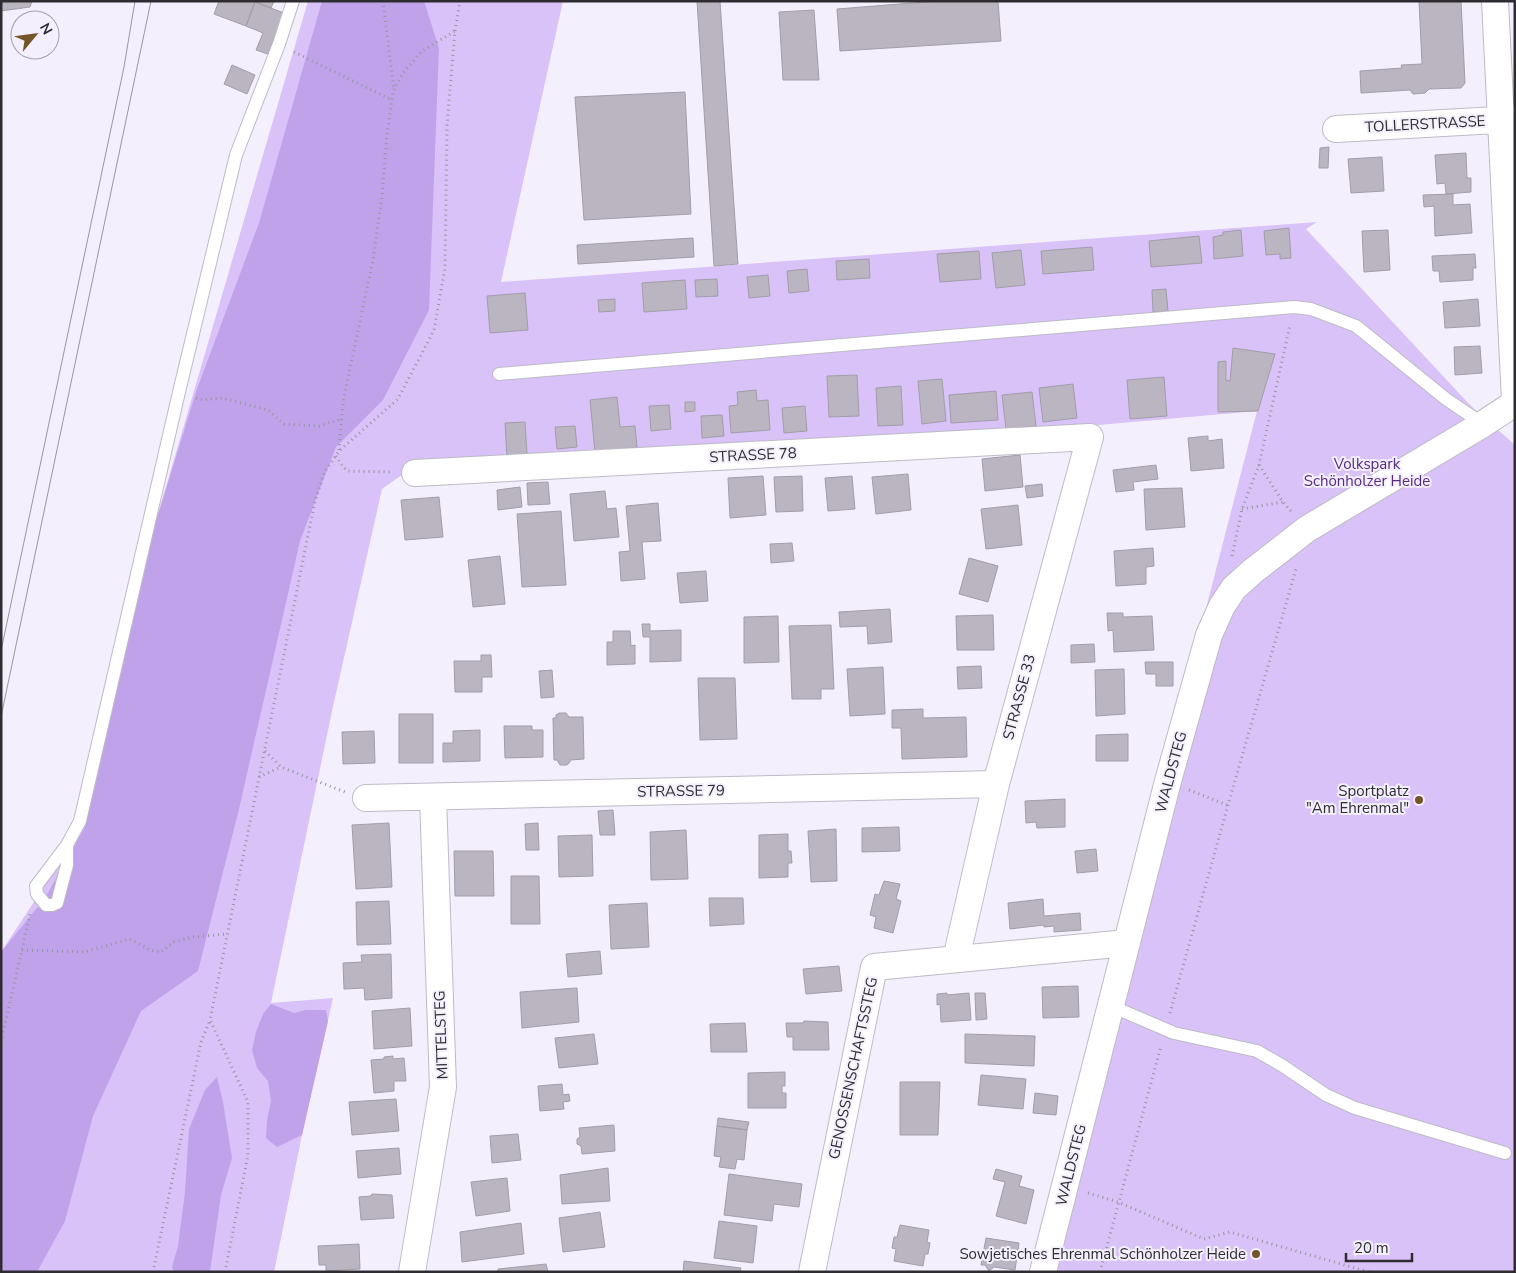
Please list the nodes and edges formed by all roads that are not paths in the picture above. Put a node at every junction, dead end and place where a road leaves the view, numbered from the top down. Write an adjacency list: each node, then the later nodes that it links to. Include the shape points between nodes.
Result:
1 (293, 1): 12 (lane, via 236,155 80,821)
2 (1494, 1): 3 (street)
3 (1508, 119): 4 (street, TOLLERSTRASSE); 6 (street)
4 (1336, 129)
5 (499, 374): 6 (lane, via 1294,307 1311,309 1356,326 1446,399)
6 (1503, 410): 13 (street, WALDSTEG, via 1307,529 1234,588 1209,635)
7 (1090, 437): 8 (street, STRASSE 78); 9 (street, STRASSE 33)
8 (415, 473)
9 (996, 784): 10 (street, STRASSE 79); 14 (street, STRASSE 33)
10 (433, 796): 11 (street, STRASSE 79); 17 (street, MITTELSTEG, via 443,1088)
11 (366, 798)
12 (66, 845): 12 (lane, via 36,886 37,894 46,905 57,902 67,865)
13 (1127, 943): 14 (street, GENOSSENSCHAFTSSTEG); 15 (street, WALDSTEG)
14 (956, 960): 18 (street, GENOSSENSCHAFTSSTEG, via 874,967)
15 (1111, 1006): 16 (lane, via 1174,1033 1257,1052 1326,1095 1355,1108); 19 (street, WALDSTEG)
16 (1505, 1153)
17 (412, 1272)
18 (812, 1272)
19 (1043, 1272)

